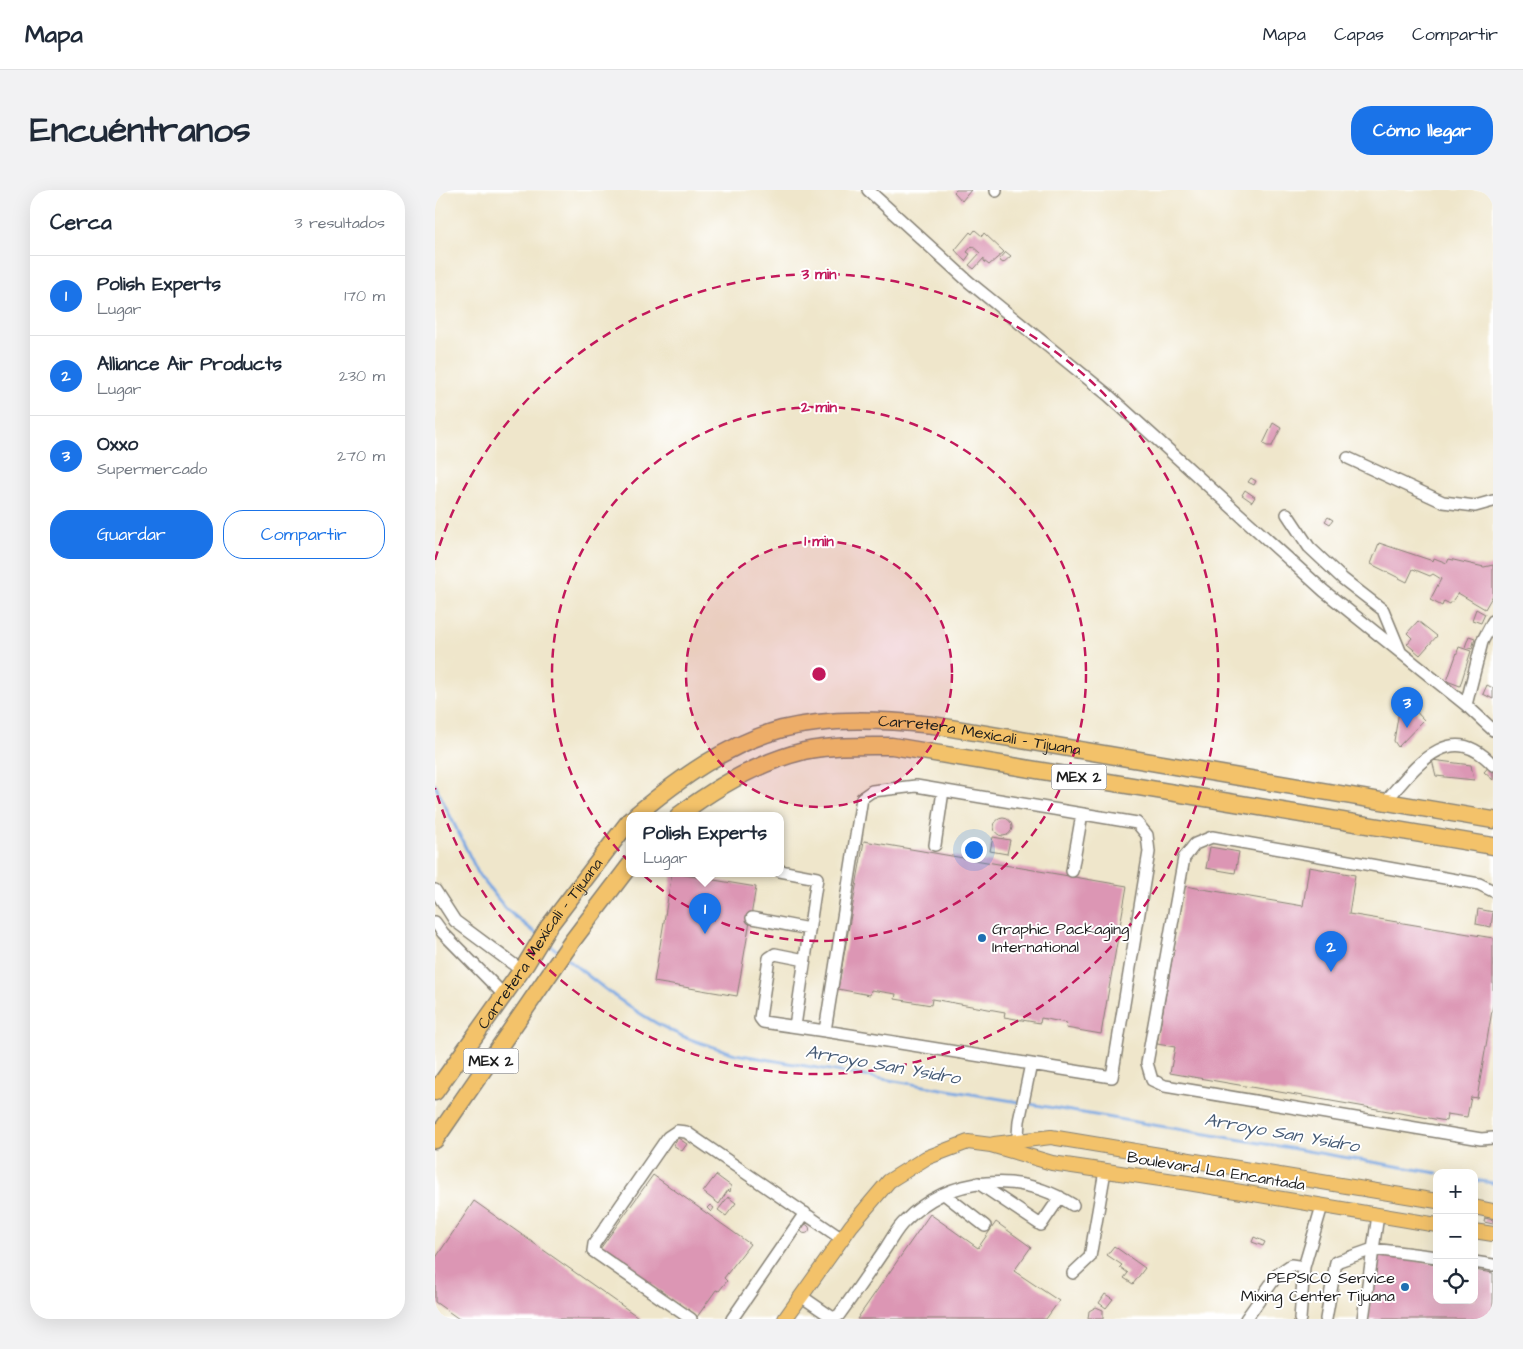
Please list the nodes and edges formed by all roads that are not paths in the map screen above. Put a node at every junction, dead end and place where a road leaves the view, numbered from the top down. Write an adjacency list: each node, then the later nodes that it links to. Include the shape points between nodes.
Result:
1 (868, 190): 6 (street, via 969,282 1107,395 1324,590)
2 (1347, 458): 3 (street, via 1443,502 1475,506)
3 (1493, 501)
4 (1287, 514): 6 (street, via 1309,547 1383,610)
5 (1493, 621): 7 (street, via 1482,642)
6 (1400, 651): 7 (street)
7 (1466, 705): 8 (street)
8 (1493, 730)
9 (1493, 765): 11 (street, via 1476,751 1465,747 1444,747 1420,762)
10 (943, 791): 14 (street); 17 (street); 33 (street, via 916,786 873,791 862,798)
11 (1385, 802): 12 (highway, Carretera Mexicali - Tijuana / MEX 2, via 933,725 882,720 782,729 738,746 673,784); 15 (highway, Carretera Mexicali - Tijuana / MEX 2)
12 (640, 812)
13 (683, 812): 18 (highway, Carretera Mexicali - Tijuana / MEX 2, via 709,792 765,765 804,751 845,746 892,746)
14 (1082, 814): 20 (street); 34 (street, via 1137,823 1147,835 1149,852 1112,1077)
15 (1493, 820)
16 (626, 825): 30 (highway, Carretera Mexicali - Tijuana / MEX 2, via 549,926)
17 (935, 845)
18 (1493, 846)
19 (626, 870): 37 (highway, Carretera Mexicali - Tijuana / MEX 2, via 573,940)
20 (1072, 871)
21 (784, 872): 27 (street, via 817,878)
22 (435, 890): 25 (street)
23 (1493, 891): 36 (street, via 1479,884 1212,837 1195,844 1183,858 1147,1063 1152,1080 1165,1086)
24 (752, 918): 27 (street)
25 (455, 921): 28 (street, via 443,926); 30 (street)
26 (435, 922): 28 (street)
27 (809, 929): 29 (street)
28 (443, 933): 31 (street)
29 (805, 960): 32 (street); 32 (street, via 775,954 769,958 760,1013 763,1022)
30 (523, 967): 31 (highway, Carretera Mexicali - Tijuana / MEX 2)
31 (503, 994): 35 (highway, Carretera Mexicali - Tijuana / MEX 2)
32 (795, 1026): 33 (street)
33 (825, 1031): 34 (street)
34 (1031, 1064): 38 (street)
35 (435, 1092)
36 (1493, 1138)
37 (435, 1140)
38 (1017, 1147): 39 (main road, Boulevard La Encantada, via 1052,1163); 43 (main road, Boulevard La Encantada, via 1051,1137); 54 (main road, Boulevard La Encantada, via 968,1142 926,1158 889,1181)
39 (1105, 1171): 45 (main road, Boulevard La Encantada); 60 (street, via 1090,1257)
40 (978, 1183): 41 (street); 42 (street, via 1001,1181 1038,1187); 42 (street, via 1041,1225)
41 (944, 1194): 51 (street); 61 (street, via 927,1202 904,1221 839,1315 833,1318)
42 (1061, 1197): 44 (street)
43 (1433, 1200)
44 (1073, 1205)
45 (1322, 1206): 49 (main road, Boulevard La Encantada); 59 (street)
46 (1478, 1208): 47 (main road)
47 (1493, 1210)
48 (805, 1214): 54 (street); 62 (street, via 686,1132 677,1131 668,1137 594,1244 593,1251); 63 (street)
49 (1378, 1215): 50 (main road, Boulevard La Encantada); 55 (street)
50 (1433, 1224)
51 (985, 1226)
52 (1478, 1232): 53 (main road)
53 (1493, 1234)
54 (842, 1239): 61 (main road, Boulevard La Encantada)
55 (1373, 1249): 56 (street); 67 (street, via 1335,1262); 68 (street)
56 (1433, 1256)
57 (1478, 1263): 58 (street)
58 (1493, 1265)
59 (1304, 1267): 65 (street, via 1291,1265 1278,1274); 66 (street)
60 (1073, 1273)
61 (801, 1296): 64 (main road, Boulevard La Encantada)
62 (691, 1319)
63 (732, 1319)
64 (785, 1319)
65 (1247, 1319)
66 (1300, 1319)
67 (1325, 1319)
68 (1363, 1319)

